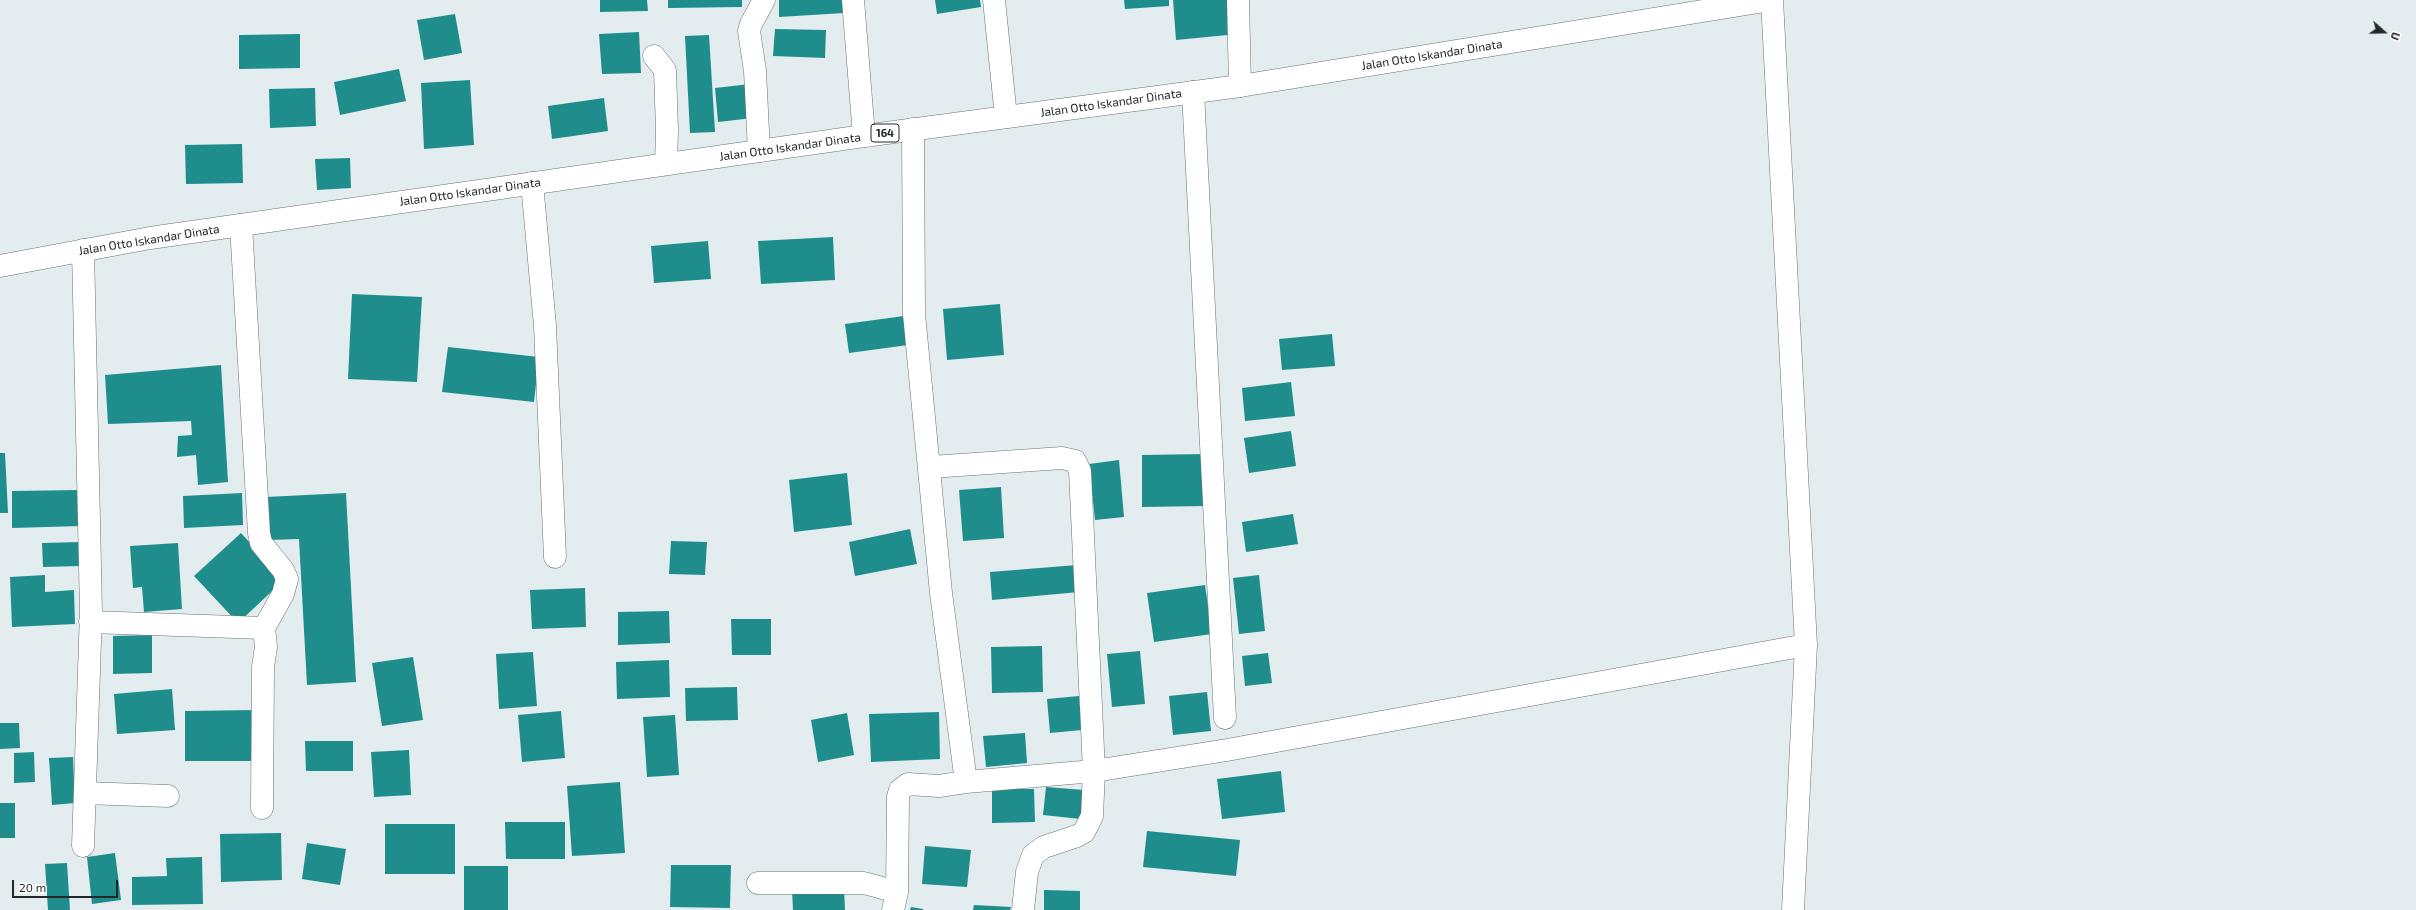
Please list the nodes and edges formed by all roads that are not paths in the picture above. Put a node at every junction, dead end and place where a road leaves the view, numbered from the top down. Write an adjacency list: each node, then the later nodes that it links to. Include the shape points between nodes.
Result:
1 (764, 0): 12 (street, via 749,31 755,71)
2 (853, 0): 11 (street)
3 (994, 0): 9 (street)
4 (1238, 0): 7 (street)
5 (1771, 0): 7 (street, Jalan Otto Iskandar Dinata / 164); 22 (street)
6 (654, 56): 13 (street, via 665,70)
7 (1240, 86): 8 (street, Jalan Otto Iskandar Dinata / 164)
8 (1193, 92): 9 (street, Jalan Otto Iskandar Dinata / 164); 23 (street)
9 (1006, 117): 10 (street, Jalan Otto Iskandar Dinata / 164)
10 (913, 129): 11 (street, Jalan Otto Iskandar Dinata / 164); 18 (street, via 914,314)
11 (864, 136): 12 (street, Jalan Otto Iskandar Dinata / 164)
12 (759, 151): 13 (street, Jalan Otto Iskandar Dinata / 164)
13 (666, 164): 14 (street, Jalan Otto Iskandar Dinata / 164)
14 (532, 183): 15 (street, Jalan Otto Iskandar Dinata / 164); 19 (street, via 545,326)
15 (240, 225): 16 (street, Jalan Otto Iskandar Dinata / 164); 21 (street, via 259,533 261,543 287,579 284,594)
16 (83, 250): 17 (street, Jalan Otto Iskandar Dinata / 164); 20 (street)
17 (0, 266)
18 (930, 467): 24 (street, via 1062,458 1072,459 1077,463 1080,471); 25 (street, via 941,593)
19 (555, 557)
20 (90, 622): 21 (street); 26 (street)
21 (264, 628): 28 (street, via 266,647 263,667)
22 (1806, 646): 24 (street, via 1227,750); 33 (street)
23 (1225, 718)
24 (1094, 771): 25 (street); 32 (street, via 1090,824 1077,836 1044,847 1033,855 1027,872)
25 (966, 782): 31 (street, via 939,786 908,784 900,790)
26 (85, 793): 27 (street); 29 (street)
27 (168, 796)
28 (262, 808)
29 (83, 846)
30 (758, 882): 31 (street, via 864,883)
31 (895, 901)
32 (1023, 910)
33 (1793, 910)

